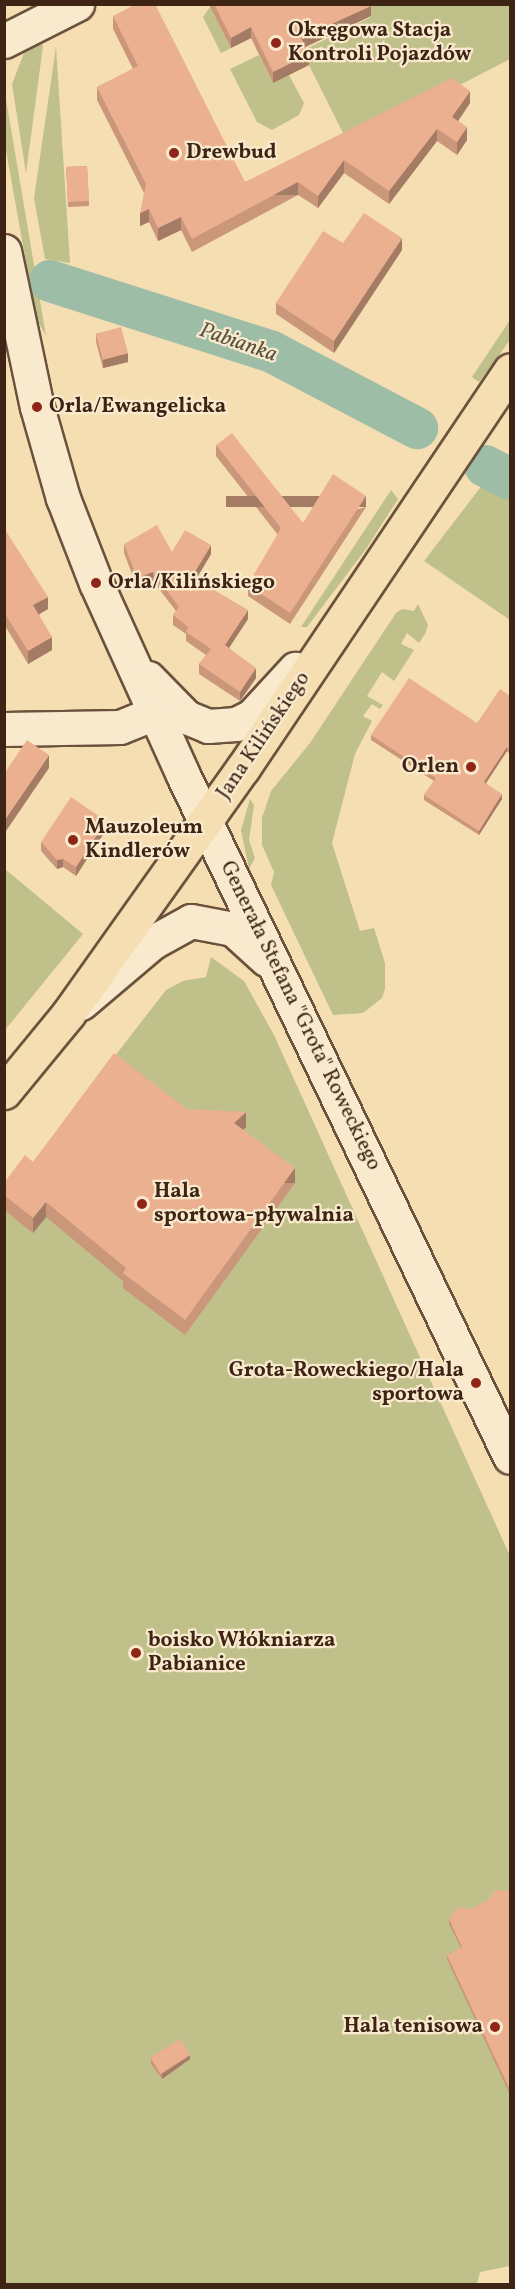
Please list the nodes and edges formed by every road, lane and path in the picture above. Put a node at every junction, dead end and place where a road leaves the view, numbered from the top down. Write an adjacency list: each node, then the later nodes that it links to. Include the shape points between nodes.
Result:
1 (77, 4): 2 (street)
2 (42, 12): 3 (street)
3 (4, 41)
4 (4, 251): 7 (street, Generała Stefana "Grota" Roweckiego, via 37,407 60,487)
5 (510, 370): 6 (main road, Jana Kilińskiego)
6 (366, 585): 7 (street, via 267,703 236,724 208,726 186,717 155,687); 10 (main road, Jana Kilińskiego)
7 (116, 630): 8 (street, Generała Stefana "Grota" Roweckiego)
8 (154, 713): 9 (street, via 120,727); 10 (street, Generała Stefana "Grota" Roweckiego)
9 (4, 729)
10 (205, 821): 11 (street, Generała Stefana "Grota" Roweckiego); 12 (main road, Jana Kilińskiego)
11 (291, 996): 12 (street, via 263,954 244,936 222,924 191,921 153,942); 14 (street, Generała Stefana "Grota" Roweckiego)
12 (68, 1014): 13 (main road, Jana Kilińskiego)
13 (4, 1092)
14 (510, 1457)

